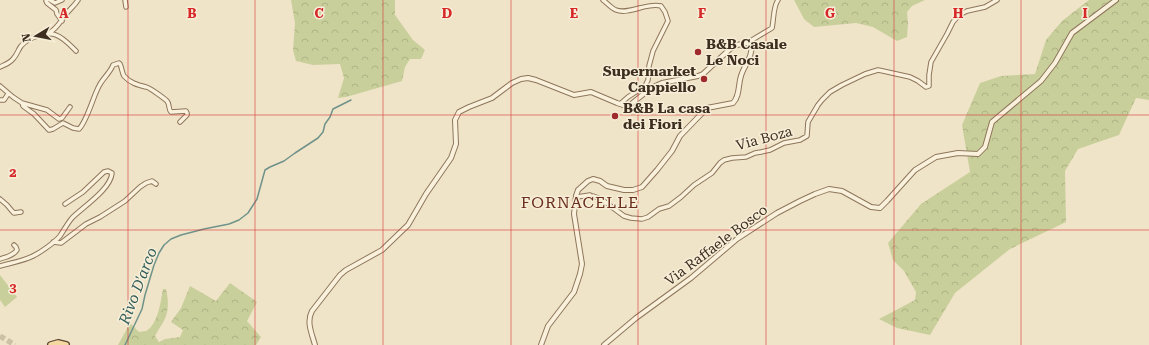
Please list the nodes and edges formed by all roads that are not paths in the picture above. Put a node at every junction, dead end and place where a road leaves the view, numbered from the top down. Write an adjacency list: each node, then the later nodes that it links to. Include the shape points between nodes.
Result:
1 (47, 0): 11 (street)
2 (50, 0): 3 (street, via 55,3)
3 (62, 0)
4 (78, 0): 11 (street)
5 (125, 0): 10 (street)
6 (603, 0): 20 (street, via 616,10 626,11 656,4 661,6 668,20 653,52 645,86)
7 (778, 0): 13 (street, via 772,28)
8 (997, 0): 24 (street, Via Boza, via 985,7 967,11 953,22 931,62 929,86 910,77 878,70 864,74 830,92 818,105 808,122 807,136 746,157 724,160 712,174 668,206 648,217 642,219 624,216 601,199)
9 (1116, 0): 36 (street, Via Raffaele Bosco, via 1072,33 1041,81 992,122 985,147 978,154 958,153 936,157 915,170 880,208 871,207 842,191 829,189 800,201 737,240)
10 (126, 7)
11 (62, 21): 12 (street)
12 (47, 34): 14 (street, via 63,38); 15 (street, via 26,41 13,60)
13 (747, 43): 20 (street, via 730,49 703,74 662,83 651,88 630,105); 24 (street, via 750,45 751,53 741,75 736,100 733,103 707,108 680,136 672,151 642,187 624,190 607,186 594,179 585,183)
14 (76, 50)
15 (0, 67)
16 (0, 86): 17 (street)
17 (8, 94): 18 (street, via 4,100); 19 (street)
18 (0, 100)
19 (22, 103): 21 (street, via 47,110 59,119); 22 (street, via 49,130 63,123 79,129 99,86 113,65 119,63 124,76 133,83 148,87 167,101 170,112 186,111 187,115)
20 (620, 104): 34 (street, via 591,92 574,95 528,78 512,83 492,98 459,112 455,120 456,144 450,158 408,225 382,250 340,275 312,311 309,324)
21 (70, 107)
22 (180, 122)
23 (156, 184): 28 (street, via 152,181 140,186 125,201 86,224 61,243)
24 (576, 196): 35 (street, via 574,214 582,264 580,274 574,292 548,326)
25 (0, 199): 27 (street, via 14,213)
26 (66, 204): 28 (street, via 104,172 112,173 98,195 72,218)
27 (21, 212)
28 (53, 242): 31 (street, via 26,260)
29 (14, 245): 30 (street, via 17,250 15,253)
30 (0, 259)
31 (0, 266)
32 (51, 345): 33 (main road)
33 (66, 345)
34 (315, 345)
35 (541, 345)
36 (604, 345)

